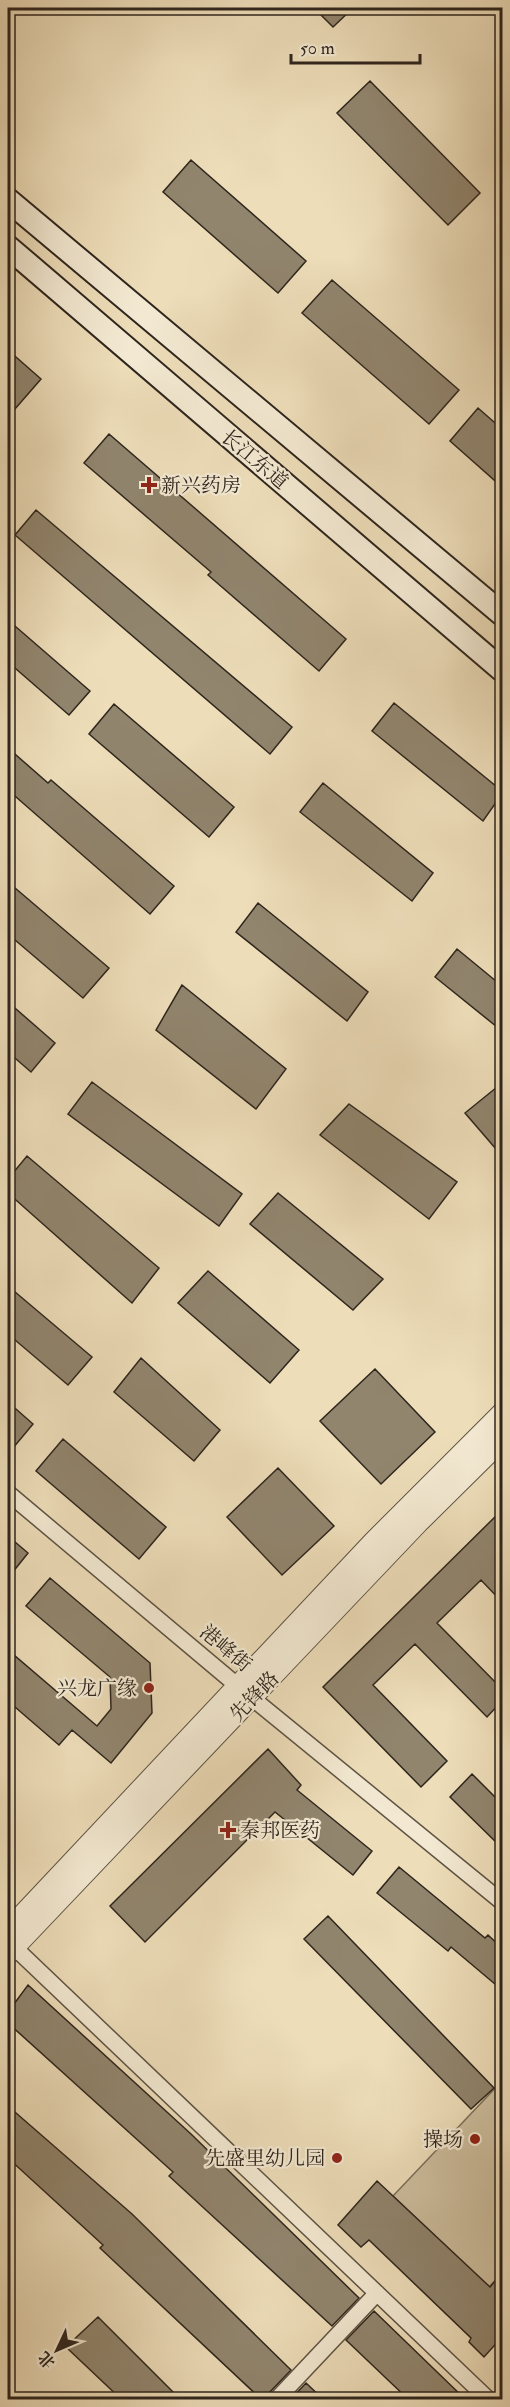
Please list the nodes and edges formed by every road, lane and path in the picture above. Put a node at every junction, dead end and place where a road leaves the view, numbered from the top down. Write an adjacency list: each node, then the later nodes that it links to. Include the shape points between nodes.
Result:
1 (8, 200): 3 (main road, 长江东道)
2 (8, 247): 4 (main road, 长江东道)
3 (502, 614)
4 (502, 670)
5 (502, 1413): 8 (street)
6 (502, 1440): 9 (street, 先锋路)
7 (8, 1493): 8 (street, 港峰街)
8 (237, 1685): 9 (street, 港峰街); 11 (street)
9 (252, 1698): 10 (street, 港峰街); 11 (street, 先锋路)
10 (502, 1902)
11 (10, 1943): 12 (street)
12 (377, 2293): 13 (street); 14 (street)
13 (276, 2400)
14 (489, 2400)

